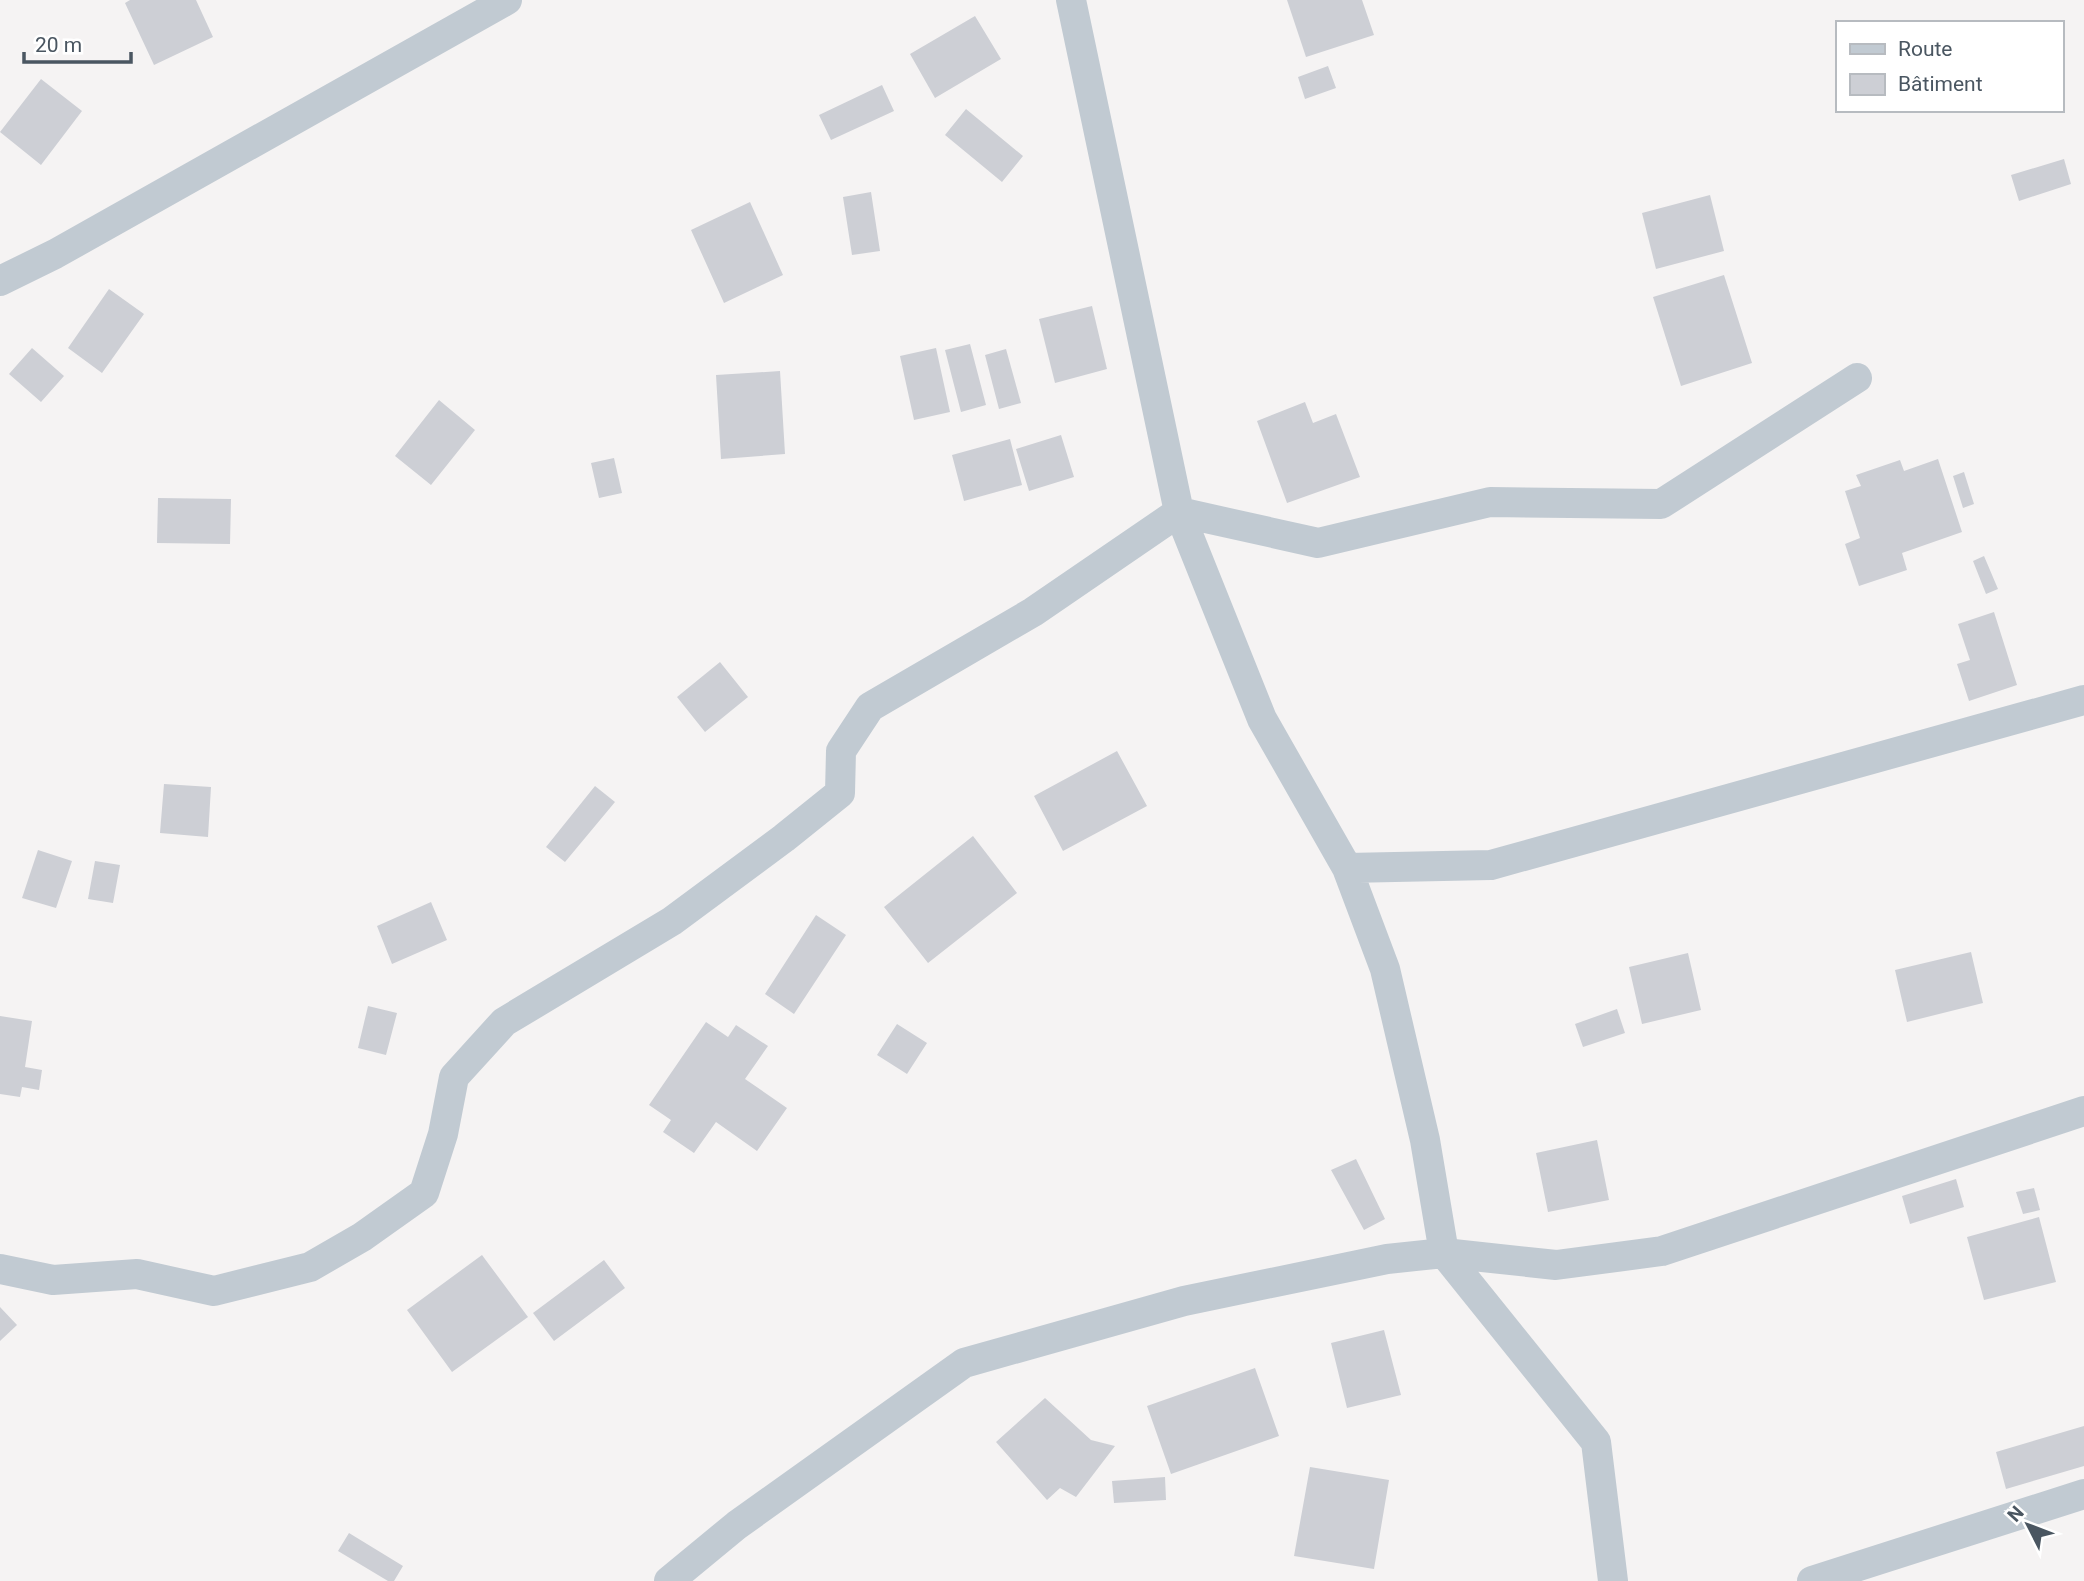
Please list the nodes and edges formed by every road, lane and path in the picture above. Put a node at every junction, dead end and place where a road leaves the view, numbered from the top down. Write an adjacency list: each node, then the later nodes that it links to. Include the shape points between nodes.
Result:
1 (507, 0): 3 (street)
2 (1071, 0): 5 (street)
3 (0, 281)
4 (1857, 379): 5 (street, via 1661,504 1490,502 1318,543)
5 (1179, 512): 7 (street, via 1262,719); 10 (street, via 1033,612 870,707 841,751 840,793 672,921 504,1021 454,1077 443,1134 424,1193 362,1237 310,1267 214,1291 136,1274 53,1280)
6 (2084, 700): 7 (street, via 1491,864)
7 (1347, 868): 9 (street, via 1385,969 1425,1140)
8 (2084, 1111): 9 (street, via 1662,1251 1556,1265)
9 (1444, 1253): 12 (street, via 1387,1259 1184,1301 964,1363 737,1525); 13 (street, via 1596,1442)
10 (0, 1269)
11 (2084, 1494): 14 (street)
12 (669, 1581)
13 (1613, 1581)
14 (1812, 1581)

